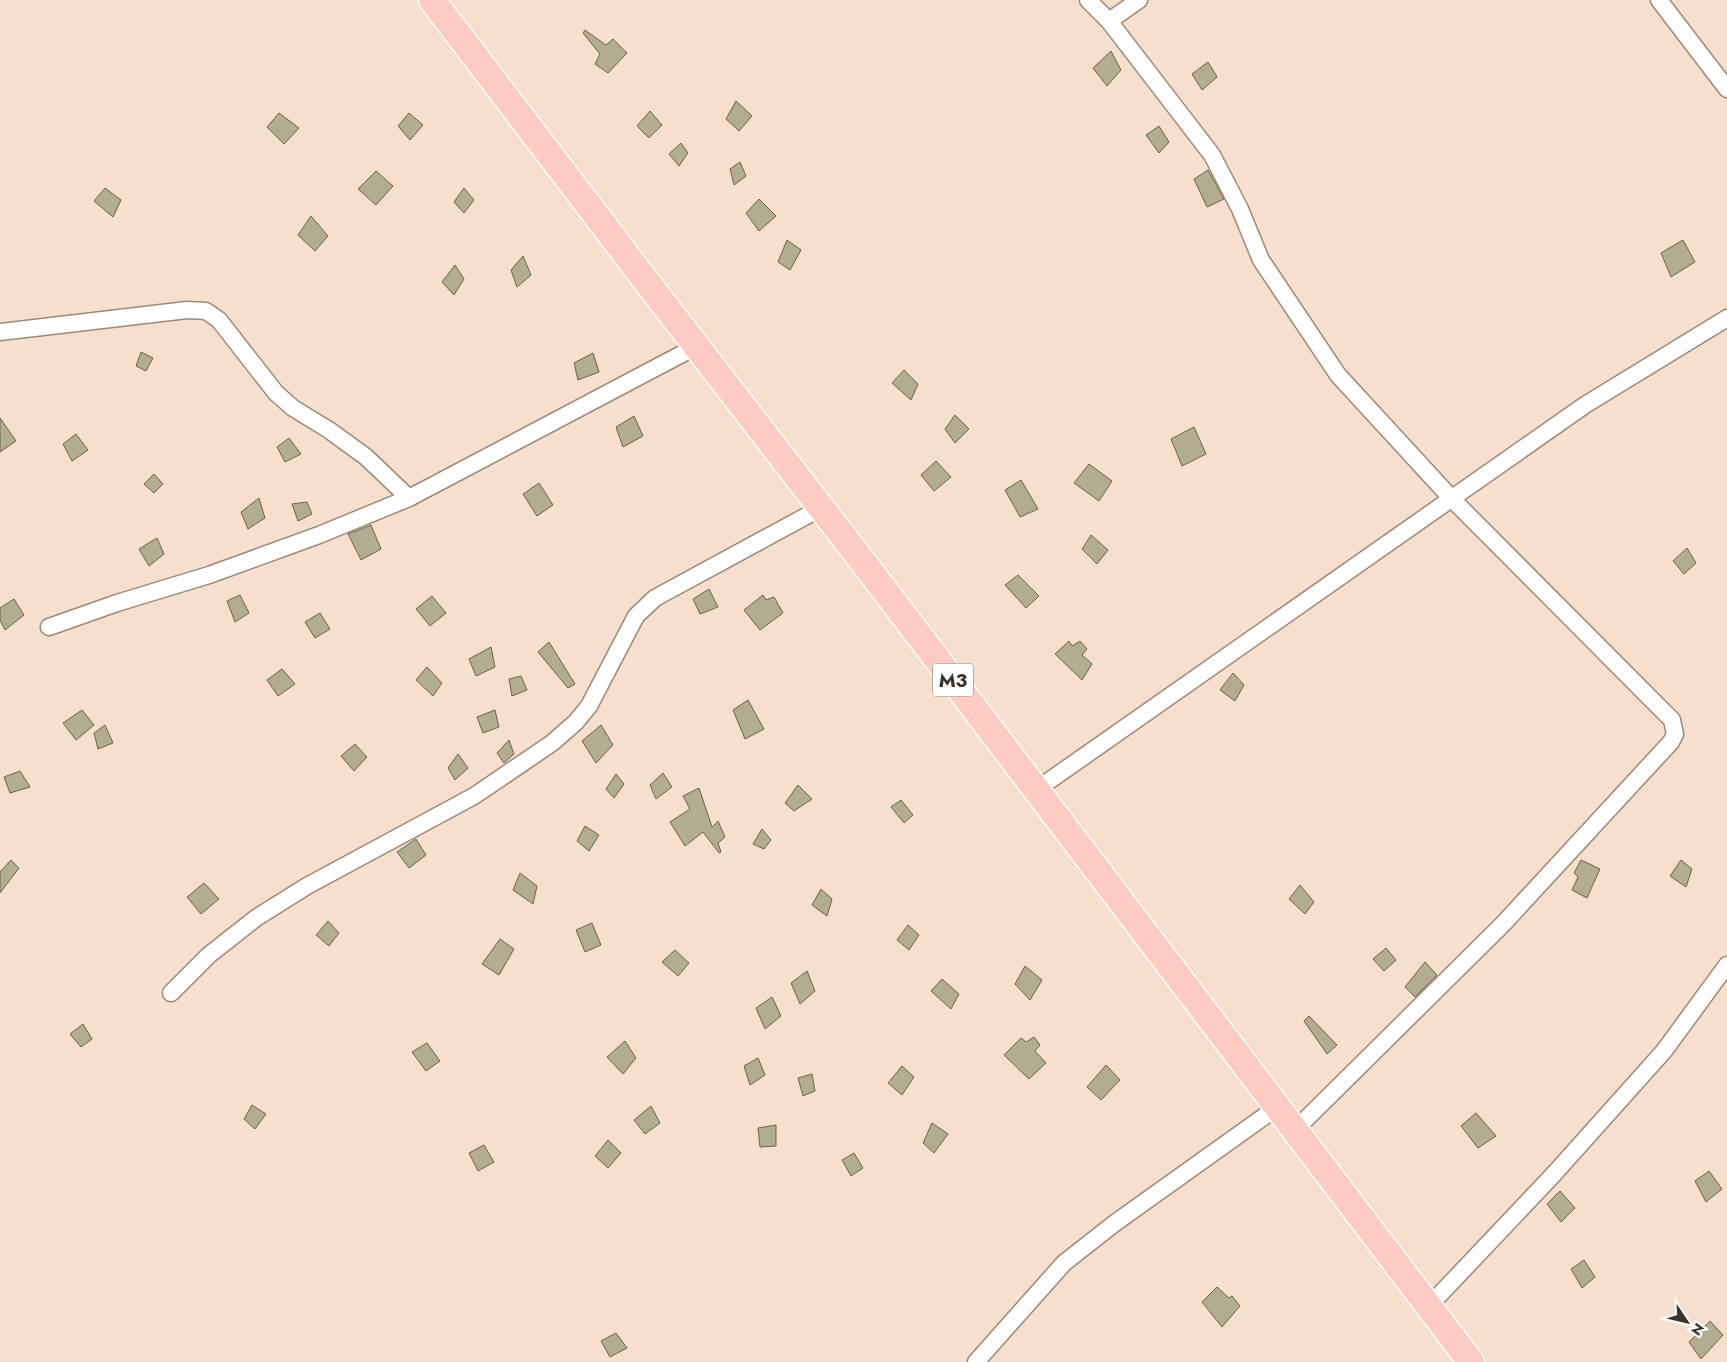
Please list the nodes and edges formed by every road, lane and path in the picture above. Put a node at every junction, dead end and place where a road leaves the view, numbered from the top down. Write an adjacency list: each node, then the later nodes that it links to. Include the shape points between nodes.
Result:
1 (432, 0): 9 (main road, M3)
2 (1088, 0): 5 (street)
3 (1139, 0): 5 (street)
4 (1658, 0): 6 (street)
5 (1109, 21): 11 (street, via 1212,155 1240,209 1261,260 1338,375)
6 (1727, 89)
7 (1727, 318): 11 (street, via 1585,405)
8 (0, 332): 10 (street, via 187,310 206,311 219,320 276,393 366,457)
9 (697, 346): 10 (street); 12 (main road, M3)
10 (409, 498): 13 (street, via 209,576 117,602)
11 (1452, 499): 14 (street); 18 (street, via 1672,720 1675,734 1503,924)
12 (821, 508): 14 (main road, M3); 16 (street, via 656,598 636,616 590,706 552,743 474,796 307,886 256,918 209,955)
13 (49, 627)
14 (1036, 790): 17 (main road, M3)
15 (1727, 965): 19 (street, via 1664,1051)
16 (171, 993)
17 (1276, 1108): 18 (main road, M3); 20 (street, via 1115,1223 1064,1264)
18 (1295, 1130): 19 (main road, M3)
19 (1428, 1307): 21 (main road, M3)
20 (976, 1362)
21 (1471, 1362)

